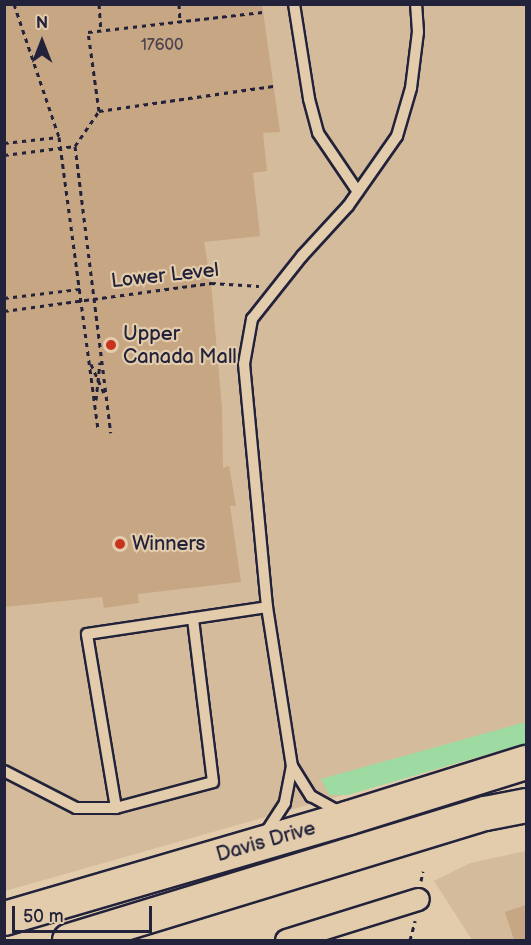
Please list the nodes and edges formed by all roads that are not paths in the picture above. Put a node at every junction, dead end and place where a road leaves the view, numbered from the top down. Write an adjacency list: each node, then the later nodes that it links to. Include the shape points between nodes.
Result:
1 (294, 4): 3 (lane, via 318,133)
2 (416, 4): 3 (lane, via 418,32 411,88 397,136)
3 (358, 192): 4 (lane, via 252,319 244,364)
4 (267, 607): 5 (lane); 7 (lane)
5 (193, 618): 11 (lane, via 213,782); 11 (lane, via 87,634)
6 (526, 763): 13 (main road, Davis Drive)
7 (292, 766): 13 (lane, via 311,796); 14 (lane, via 285,803)
8 (4, 771): 11 (lane, via 76,807)
9 (526, 794): 12 (main road)
10 (526, 805): 12 (main road, Davis Drive)
11 (116, 807)
12 (485, 813): 17 (main road, Davis Drive)
13 (349, 817): 14 (main road, Davis Drive)
14 (258, 844): 16 (main road, Davis Drive)
15 (418, 899): 18 (street)
16 (4, 918)
17 (69, 940)
18 (286, 940)

